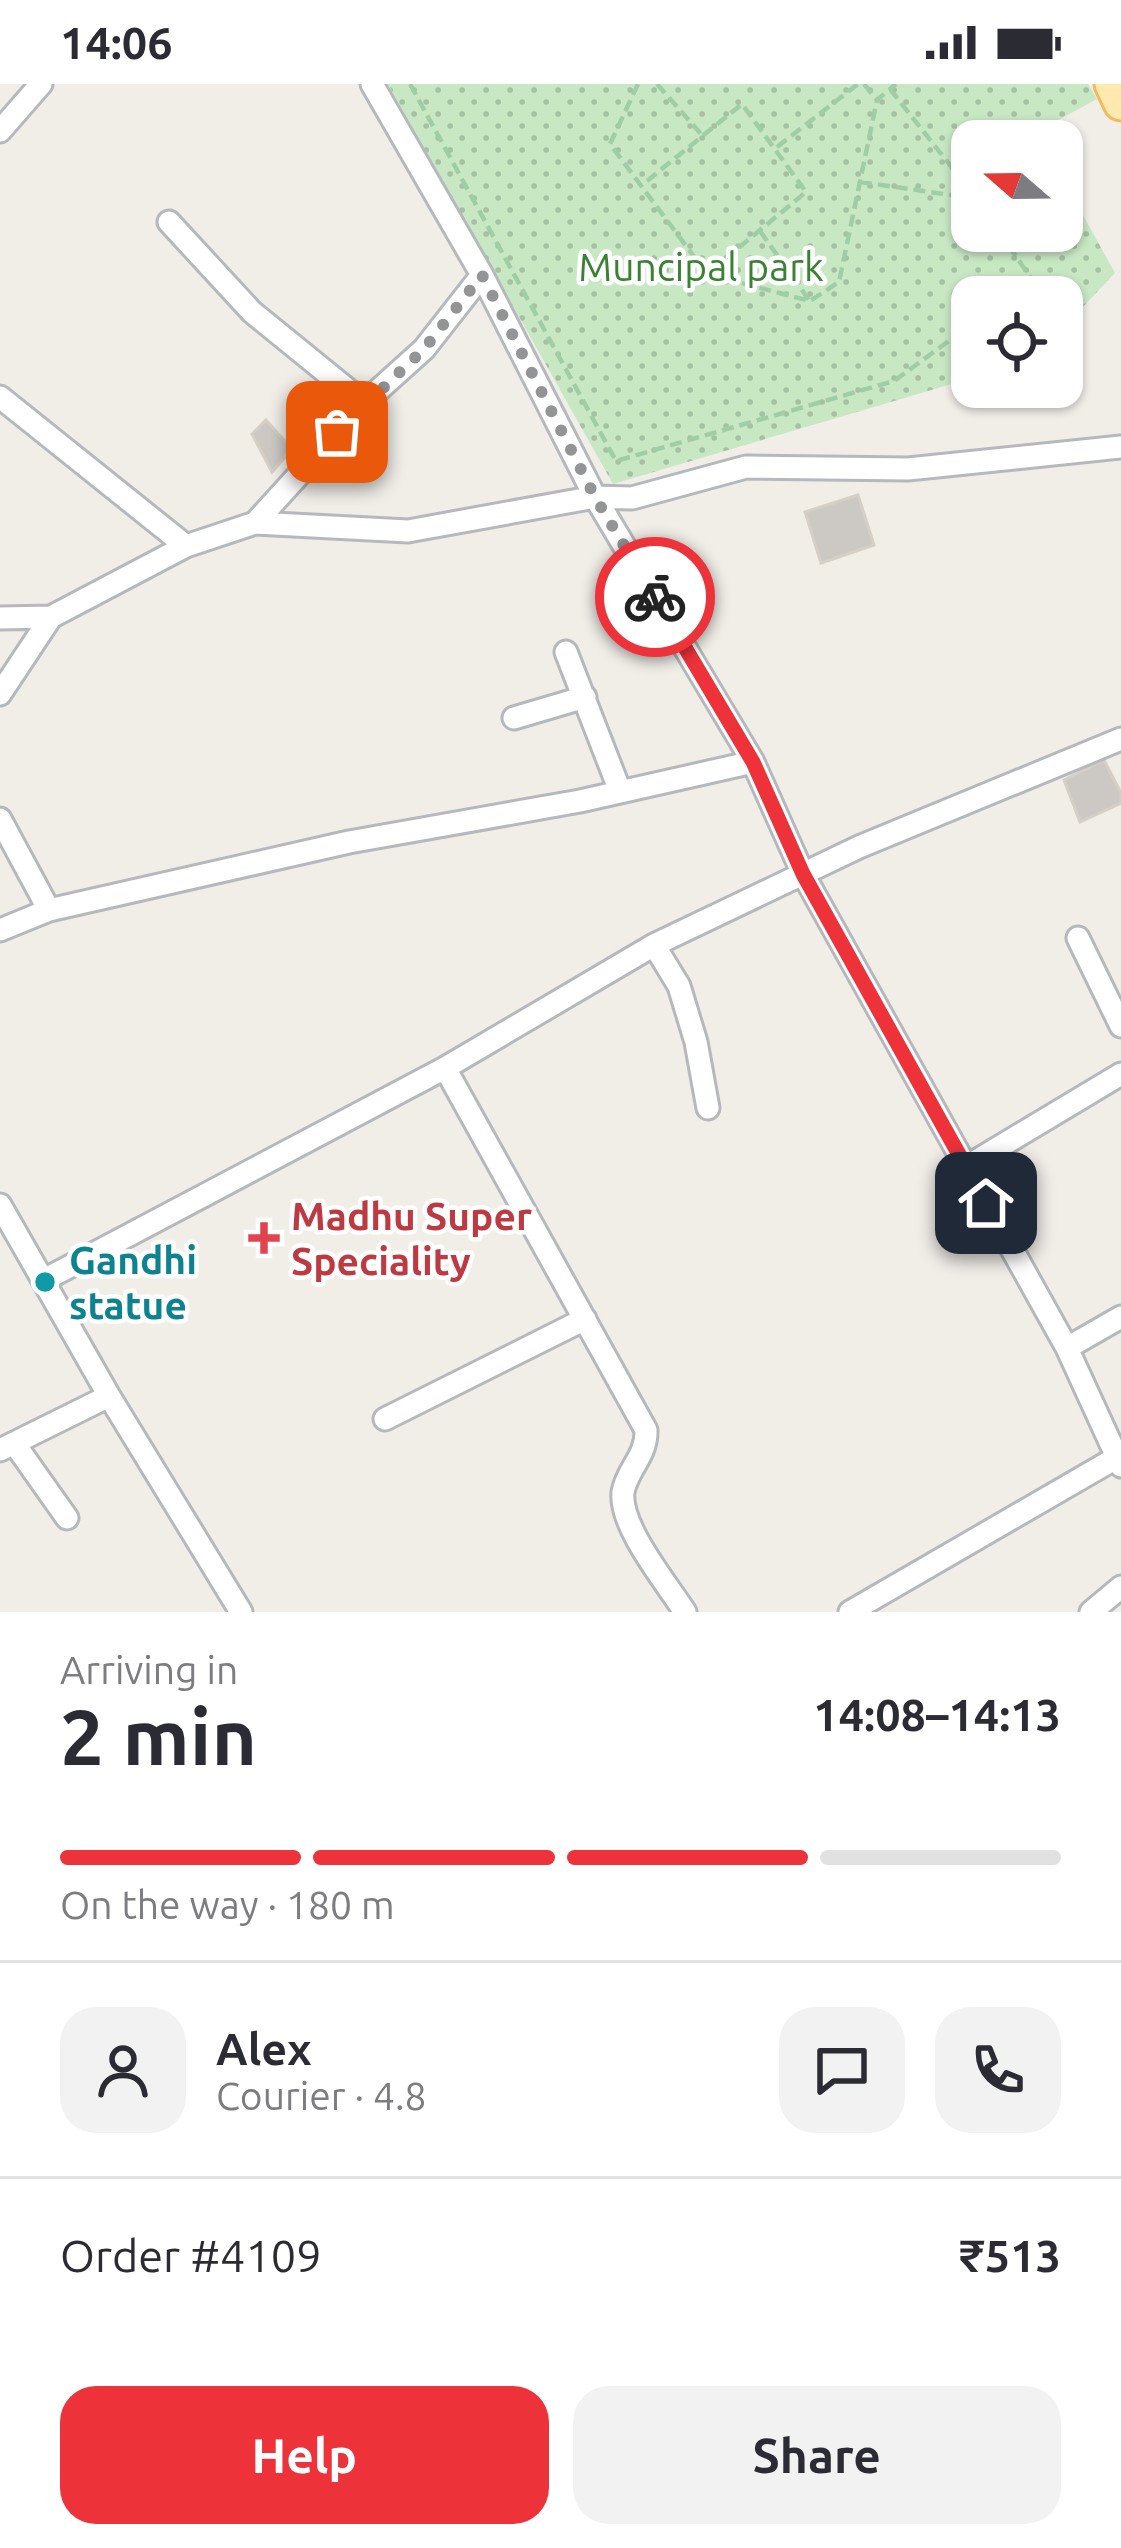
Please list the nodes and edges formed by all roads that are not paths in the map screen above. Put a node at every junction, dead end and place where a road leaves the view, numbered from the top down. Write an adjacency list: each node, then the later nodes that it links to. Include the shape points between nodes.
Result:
1 (41, 84): 5 (street)
2 (372, 84): 7 (street)
3 (1112, 84): 4 (main road)
4 (1121, 104)
5 (0, 130)
6 (169, 222): 9 (street, via 252,312)
7 (482, 275): 9 (street, via 424,349); 11 (street)
8 (0, 397): 13 (street)
9 (364, 403): 12 (street)
10 (1121, 447): 11 (street, via 908,469 746,466 632,497)
11 (595, 497): 12 (street, via 408,531); 21 (street)
12 (255, 523): 13 (street)
13 (186, 546): 14 (street)
14 (51, 617): 15 (street); 17 (street)
15 (0, 618)
16 (566, 652): 18 (street)
17 (0, 694)
18 (585, 697): 19 (street); 22 (street)
19 (514, 718)
20 (1118, 748): 24 (street)
21 (753, 762): 22 (street); 24 (street)
22 (620, 791): 25 (street)
23 (0, 819): 25 (street)
24 (803, 874): 28 (street); 33 (street)
25 (49, 910): 26 (street)
26 (0, 930)
27 (1078, 938): 29 (street)
28 (654, 945): 30 (street); 32 (street, via 679,986)
29 (1121, 1025)
30 (445, 1068): 35 (street); 37 (street)
31 (1121, 1074): 33 (street)
32 (708, 1108)
33 (966, 1167): 38 (street)
34 (0, 1205): 35 (street)
35 (44, 1280): 39 (street)
36 (1121, 1317): 38 (street)
37 (585, 1319): 40 (street); 46 (street, via 646,1430 622,1495 625,1510)
38 (1067, 1348): 42 (street)
39 (109, 1396): 41 (street); 45 (street)
40 (386, 1419)
41 (7, 1447): 43 (street)
42 (1120, 1460): 47 (street)
43 (67, 1518)
44 (1121, 1587): 48 (street)
45 (242, 1612)
46 (685, 1612)
47 (850, 1612)
48 (1090, 1612)

